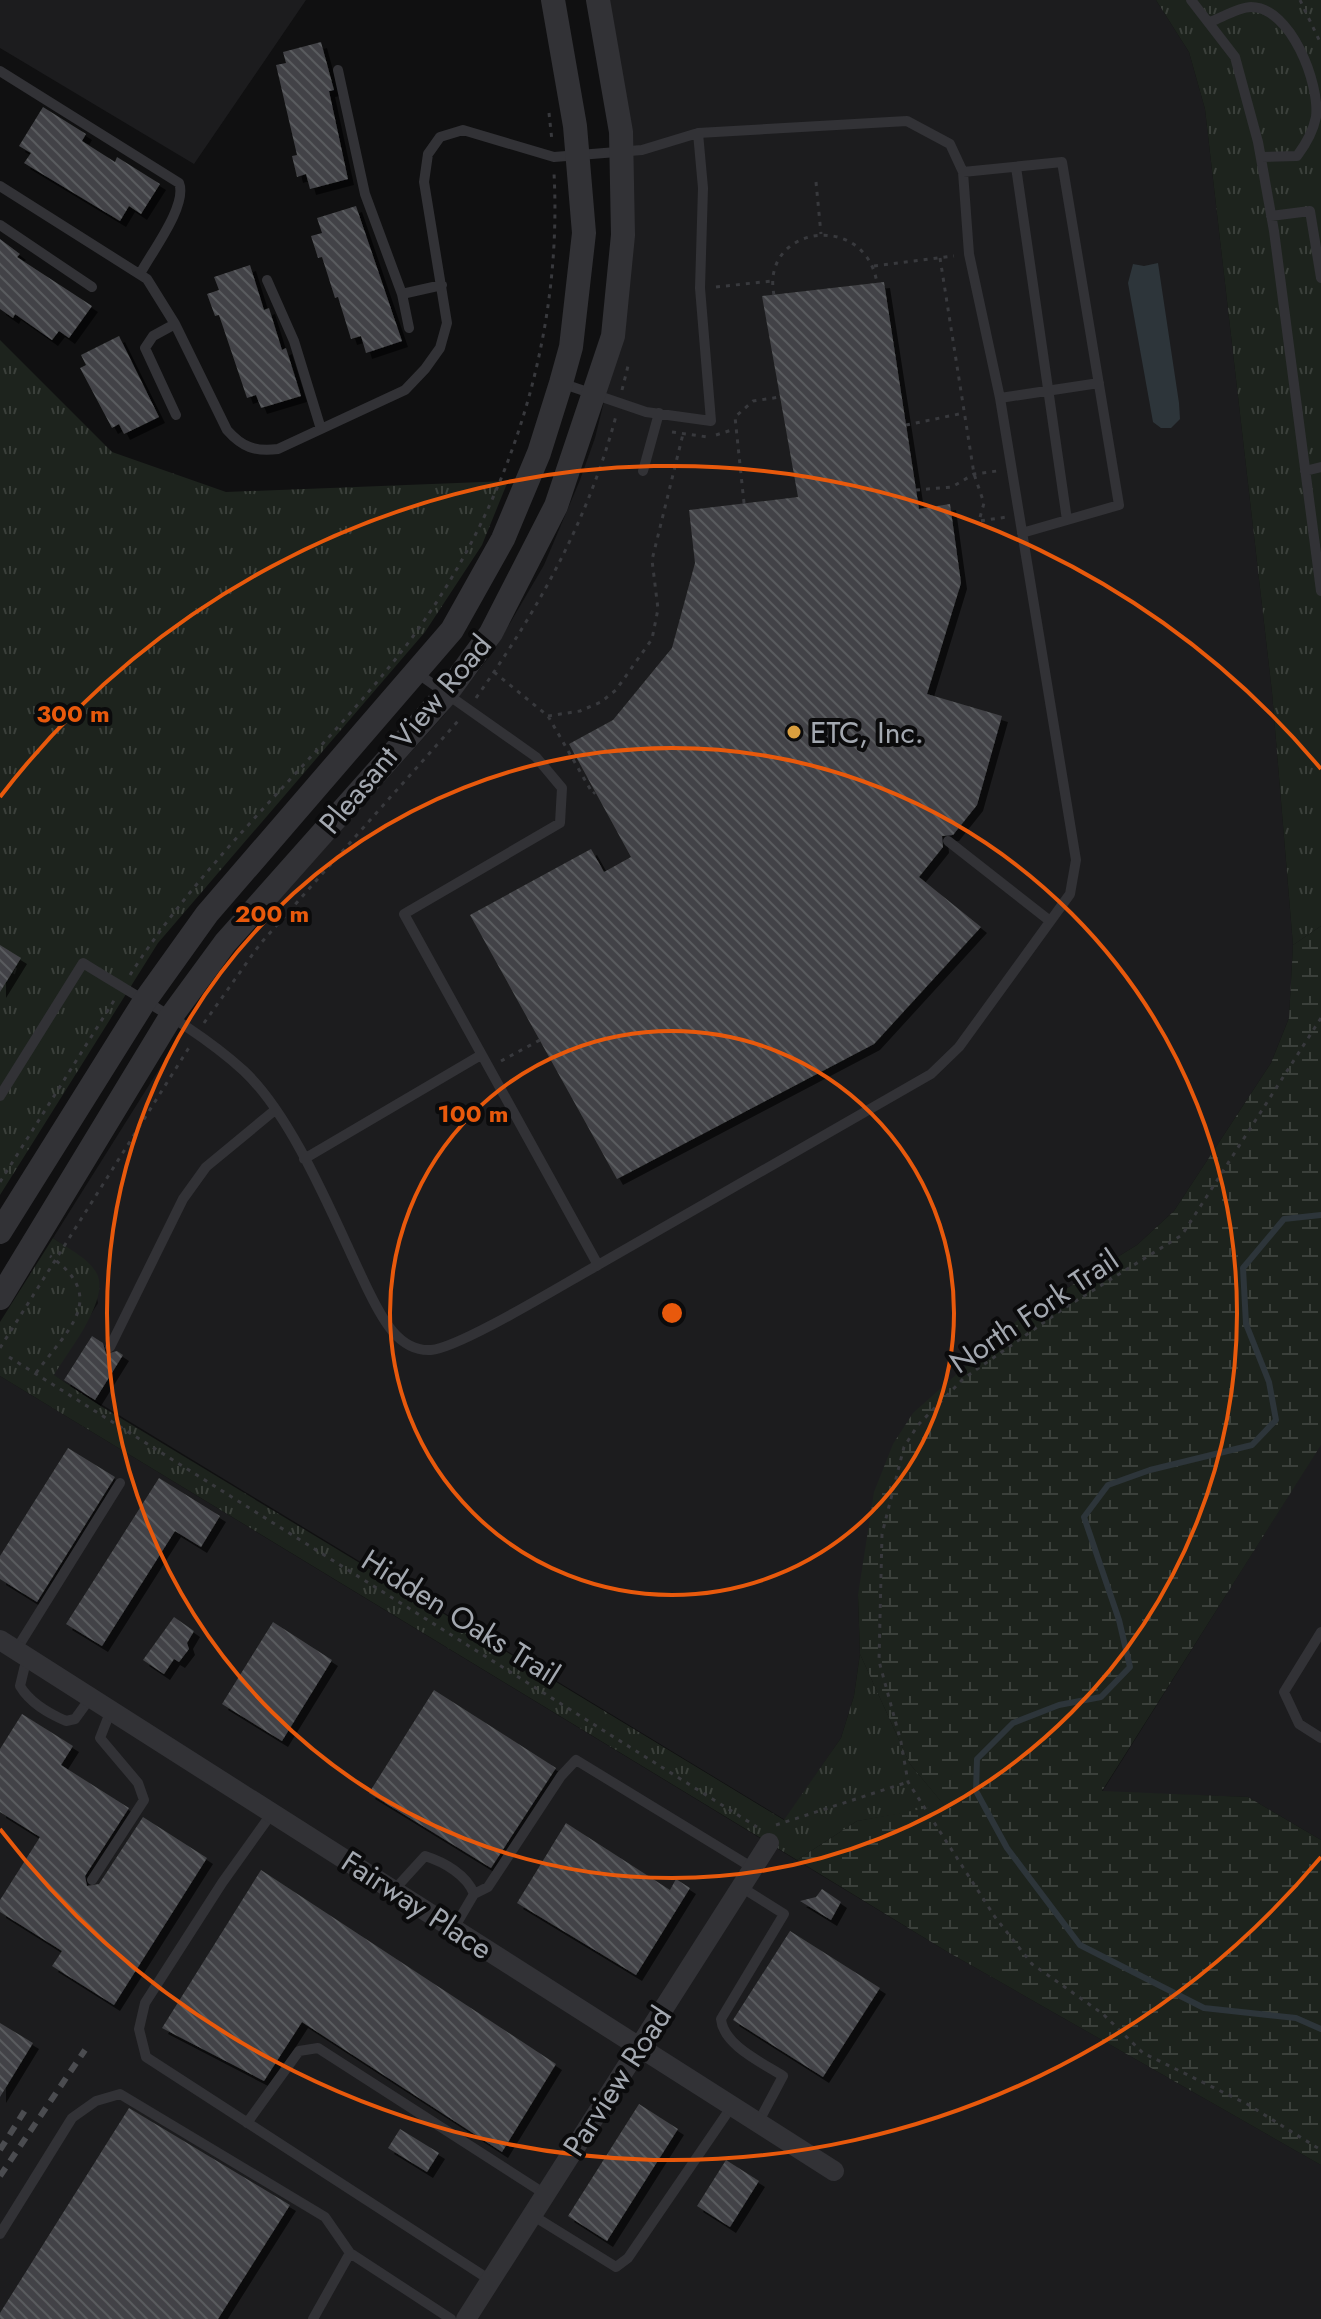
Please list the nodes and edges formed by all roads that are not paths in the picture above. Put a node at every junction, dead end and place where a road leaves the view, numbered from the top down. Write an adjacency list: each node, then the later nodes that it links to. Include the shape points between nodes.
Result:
1 (553, 0): 9 (street, Pleasant View Road)
2 (598, 0): 8 (street, Pleasant View Road)
3 (1191, 0): 4 (lane)
4 (1210, 22): 10 (lane, via 1235,57); 10 (lane, via 1251,7 1272,14 1299,46 1316,114 1309,140 1297,156)
5 (338, 70): 21 (lane, via 365,194)
6 (0, 71): 16 (lane, via 179,183 178,207)
7 (698, 133): 8 (lane); 12 (lane, via 907,121 950,144); 29 (lane, via 703,188 700,288 711,421)
8 (621, 151): 9 (lane); 27 (street, Pleasant View Road, via 623,235 613,336)
9 (565, 156): 19 (lane, via 463,130 440,137 428,154 424,182); 24 (street, Pleasant View Road, via 584,233 571,347)
10 (1261, 157): 14 (lane)
11 (1016, 167): 12 (lane); 25 (lane, via 1062,162); 26 (lane)
12 (963, 172): 28 (lane, via 969,254)
13 (0, 186): 16 (lane)
14 (1271, 216): 17 (lane, via 1310,211); 34 (lane)
15 (0, 225): 20 (lane)
16 (140, 274): 22 (lane)
17 (1321, 278)
18 (267, 280): 31 (lane, via 294,341)
19 (442, 285): 21 (lane); 31 (lane, via 447,323 440,348 425,369 405,390)
20 (92, 287)
21 (402, 294): 23 (lane)
22 (175, 324): 30 (lane, via 153,336 145,348); 31 (lane, via 227,430 239,443 259,451 278,449)
23 (409, 328)
24 (561, 383): 27 (lane); 38 (street, Pleasant View Road, via 503,539 452,630)
25 (1099, 383): 26 (lane); 35 (lane, via 1119,505)
26 (1049, 390): 28 (lane); 35 (lane)
27 (594, 395): 29 (lane); 39 (street, Pleasant View Road, via 556,506 491,633)
28 (1000, 398): 36 (lane)
29 (659, 413): 33 (lane)
30 (176, 415)
31 (321, 429)
32 (1321, 467): 34 (lane)
33 (643, 471)
34 (1305, 471): 37 (lane)
35 (1067, 520): 36 (lane)
36 (1022, 533): 41 (lane, via 1076,860 1070,894)
37 (1321, 591)
38 (416, 672): 39 (lane); 42 (street, Pleasant View Road, via 207,914)
39 (447, 693): 43 (street, Pleasant View Road, via 225,943); 44 (lane, via 536,757 562,788 560,823 404,914)
40 (948, 841): 41 (lane)
41 (1050, 921): 49 (lane, via 959,1047 931,1074)
42 (144, 1002): 43 (lane); 45 (lane, via 83,963); 48 (street, Pleasant View Road)
43 (170, 1018): 46 (lane, via 246,1073); 50 (street, Pleasant View Road)
44 (481, 1055): 47 (lane); 49 (lane)
45 (0, 1096)
46 (275, 1110): 47 (lane); 51 (lane, via 206,1167 183,1199)
47 (304, 1159): 49 (lane, via 383,1320 404,1344 431,1350 463,1338)
48 (1, 1227)
49 (598, 1265)
50 (0, 1298)
51 (110, 1347)
52 (120, 1483): 54 (lane)
53 (1321, 1632): 57 (lane, via 1284,1692 1299,1724)
54 (15, 1649): 55 (street, Fairway Place); 55 (lane, via 20,1686 51,1714 75,1719)
55 (91, 1697): 56 (street, Fairway Place)
56 (111, 1710): 58 (street, Fairway Place); 61 (lane, via 100,1738 138,1783 144,1800)
57 (1321, 1738)
58 (272, 1813): 63 (street, Fairway Place); 68 (lane, via 145,2003 139,2029 146,2057)
59 (769, 1833): 60 (street, Parview Road)
60 (753, 1868): 62 (street, Parview Road); 64 (lane, via 576,1760 488,1887)
61 (92, 1880)
62 (741, 1887): 66 (street, Parview Road); 69 (lane, via 784,1914 721,2019 731,2041 783,2076)
63 (394, 1890): 64 (lane, via 425,1856 469,1883); 65 (street, Fairway Place)
64 (474, 1894): 65 (lane)
65 (454, 1928): 66 (street, Fairway Place)
66 (639, 2047): 67 (street, Fairway Place); 71 (street, Parview Road)
67 (732, 2106): 69 (street, Fairway Place); 72 (lane, via 628,2258 616,2267)
68 (247, 2123): 71 (lane, via 299,2051 318,2048); 75 (lane)
69 (758, 2123): 70 (street, Fairway Place)
70 (834, 2171)
71 (545, 2194): 72 (street, Parview Road)
72 (532, 2215): 75 (street, Parview Road)
73 (0, 2234): 74 (lane, via 72,2118 96,2101 120,2094 325,2217)
74 (350, 2253): 76 (lane); 77 (lane)
75 (490, 2280): 78 (street, Parview Road)
76 (313, 2319)
77 (451, 2319)
78 (466, 2319)

